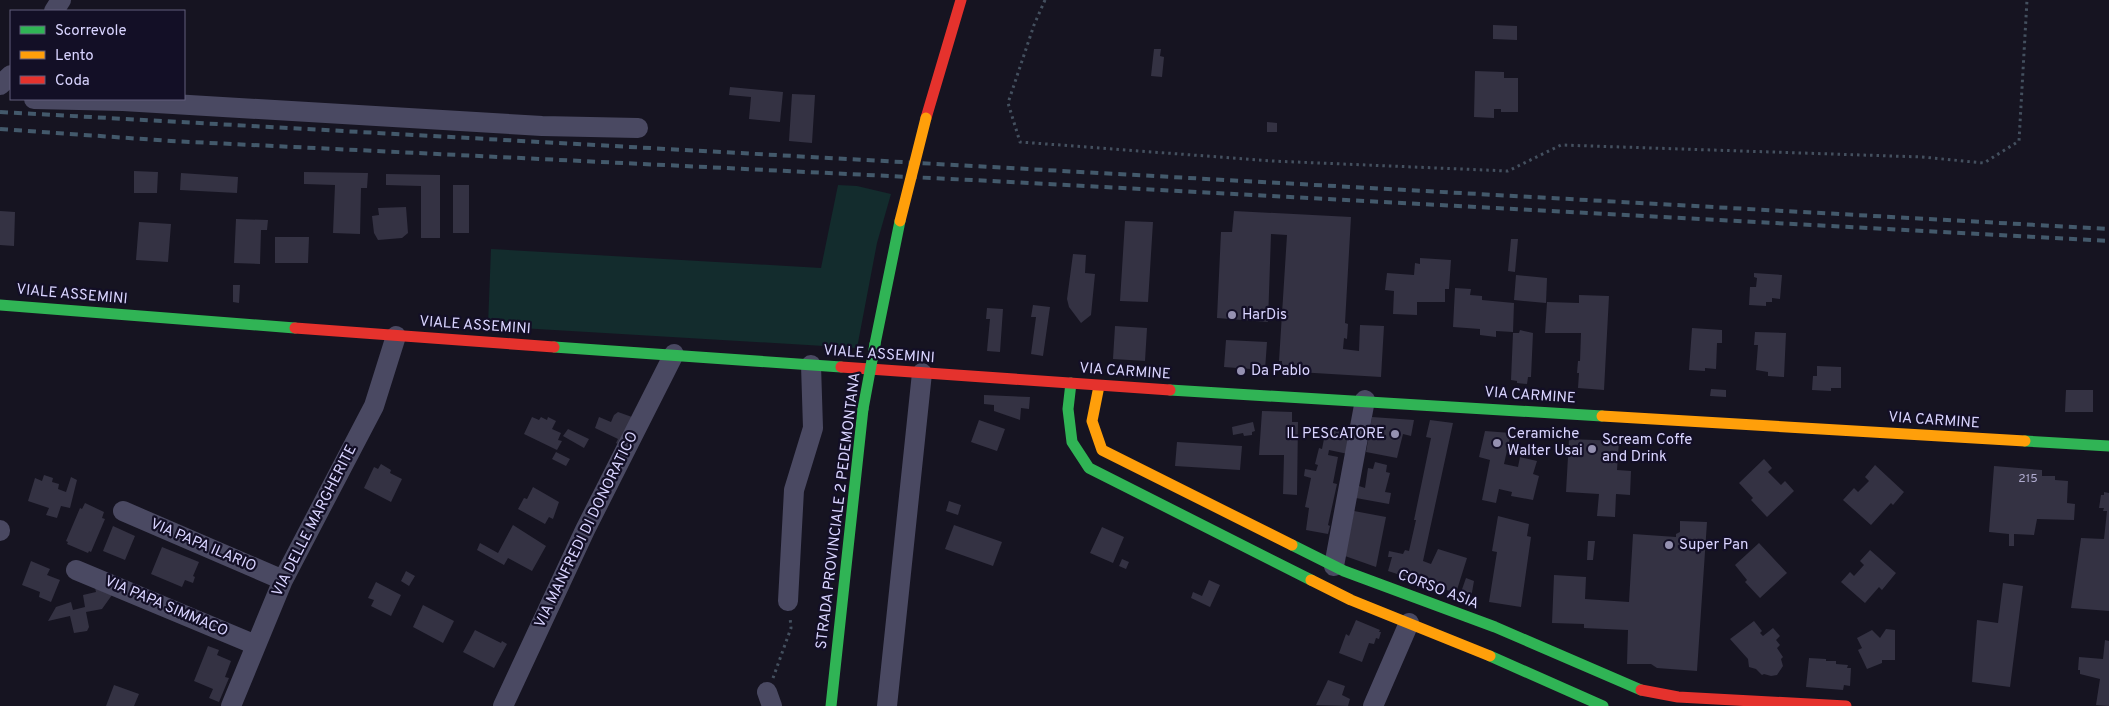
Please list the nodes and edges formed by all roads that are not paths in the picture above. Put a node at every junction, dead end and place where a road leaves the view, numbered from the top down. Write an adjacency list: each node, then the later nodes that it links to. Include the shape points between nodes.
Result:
1 (961, 0): 27 (main road, STRADA PROVINCIALE 2 PEDEMONTANA, bridge, via 900,221 863,409)
2 (10, 77): 3 (street)
3 (0, 86): 4 (street)
4 (10, 95)
5 (78, 100): 6 (street, via 522,125)
6 (638, 128)
7 (0, 305): 8 (main road, VIALE ASSEMINI)
8 (396, 336): 9 (main road, VIALE ASSEMINI); 20 (street, VIA DELLE MARGHERITE, via 374,406)
9 (674, 354): 10 (main road, VIALE ASSEMINI); 26 (street, VIA MANFREDI DI DONORATICO, via 585,530)
10 (811, 365): 11 (main road, VIALE ASSEMINI); 21 (street, via 813,428 794,490)
11 (922, 373): 12 (main road, VIALE ASSEMINI); 28 (street)
12 (948, 375): 13 (main road, VIA CARMINE)
13 (1071, 383): 14 (main road, VIA CARMINE); 22 (main road, CORSO ASIA, via 1068,409 1072,442 1089,468 1351,600)
14 (1099, 386): 15 (main road, VIA CARMINE); 18 (main road, CORSO ASIA, via 1092,421 1102,450)
15 (1365, 400): 16 (main road, VIA CARMINE); 18 (street)
16 (2109, 446)
17 (123, 511): 20 (street, VIA PAPA ILARIO)
18 (1334, 566): 24 (main road, CORSO ASIA, via 1495,627)
19 (76, 570): 23 (street, VIA PAPA SIMMACO)
20 (283, 580): 23 (street, VIA DELLE MARGHERITE)
21 (788, 601)
22 (1409, 623): 24 (main road, CORSO ASIA); 29 (street)
23 (256, 645): 25 (street, VIA DELLE MARGHERITE)
24 (1533, 659): 30 (main road, CORSO ASIA); 31 (main road, CORSO ASIA, via 1645,692 1678,697)
25 (231, 706)
26 (503, 706)
27 (831, 706)
28 (886, 706)
29 (1373, 706)
30 (1603, 706)
31 (1846, 706)

